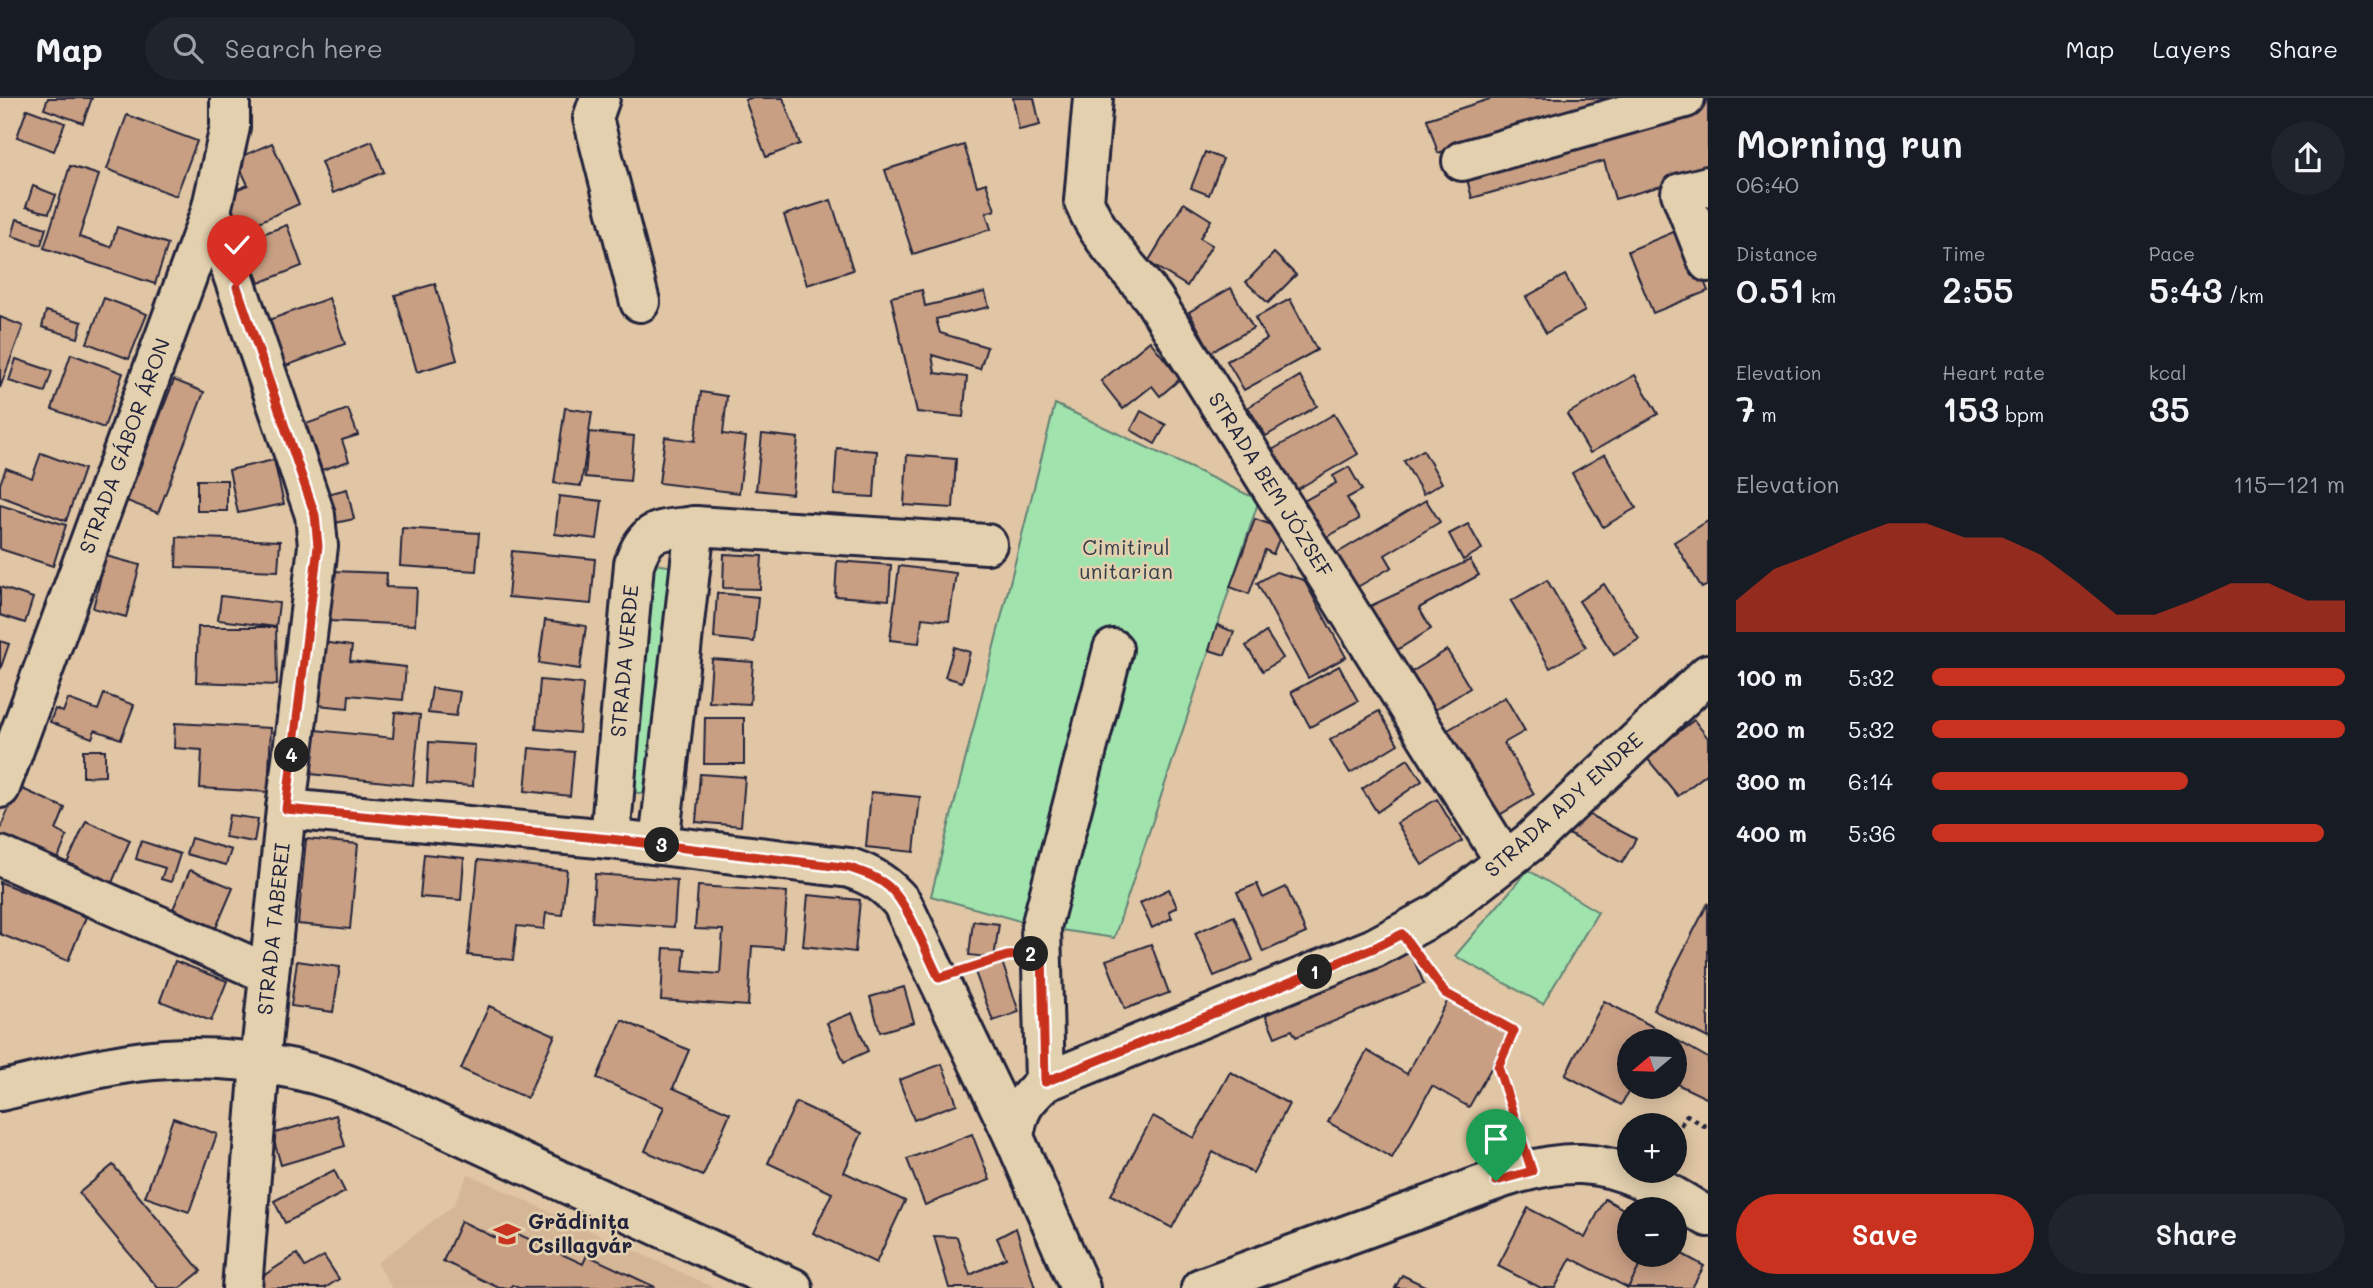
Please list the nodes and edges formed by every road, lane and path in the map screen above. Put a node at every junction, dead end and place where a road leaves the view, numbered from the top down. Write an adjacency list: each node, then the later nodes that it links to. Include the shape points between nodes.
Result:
1 (230, 98): 7 (street, STRADA GÁBOR ÁRON, via 230,127)
2 (600, 98): 9 (street, via 593,118)
3 (1093, 98): 19 (street, STRADA BEM JÓZSEF, via 1084,201 1089,216 1153,298)
4 (1685, 98): 5 (street)
5 (1462, 161)
6 (1708, 186): 8 (street, via 1681,193)
7 (211, 211): 14 (street, STRADA GÁBOR ÁRON); 15 (street, STRADA TABEREI, via 315,515 318,546)
8 (1708, 262)
9 (640, 302)
10 (695, 526): 11 (street, STRADA VERDE); 16 (street, STRADA VERDE, via 648,536 634,564); 17 (street)
11 (987, 544)
12 (1113, 649): 21 (street, via 1041,928)
13 (1708, 674): 19 (street, STRADA ADY ENDRE)
14 (0, 788)
15 (286, 809): 16 (street); 22 (street, STRADA TABEREI)
16 (610, 839): 17 (street)
17 (659, 844): 23 (street, via 850,868 872,876 890,887 902,903)
18 (0, 856): 22 (street)
19 (1505, 861): 20 (street, STRADA ADY ENDRE, via 1439,913)
20 (1402, 934): 25 (street, STRADA ADY ENDRE); 30 (path, via 1445,993 1514,1031 1498,1067)
21 (1042, 953): 23 (path, via 1007,956); 25 (street)
22 (269, 974): 24 (street, STRADA TABEREI)
23 (939, 978): 29 (street)
24 (260, 1063): 26 (street, via 139,1062); 32 (street, STRADA TABEREI); 33 (street, via 336,1081 392,1103)
25 (1045, 1082): 29 (street, STRADA ADY ENDRE, via 1017,1115)
26 (0, 1091)
27 (1687, 1115): 28 (path)
28 (1708, 1128)
29 (1014, 1137): 34 (street)
30 (1532, 1171): 31 (street, via 1599,1166 1644,1179); 35 (street)
31 (1708, 1217)
32 (242, 1288)
33 (793, 1288)
34 (1080, 1288)
35 (1201, 1288)

